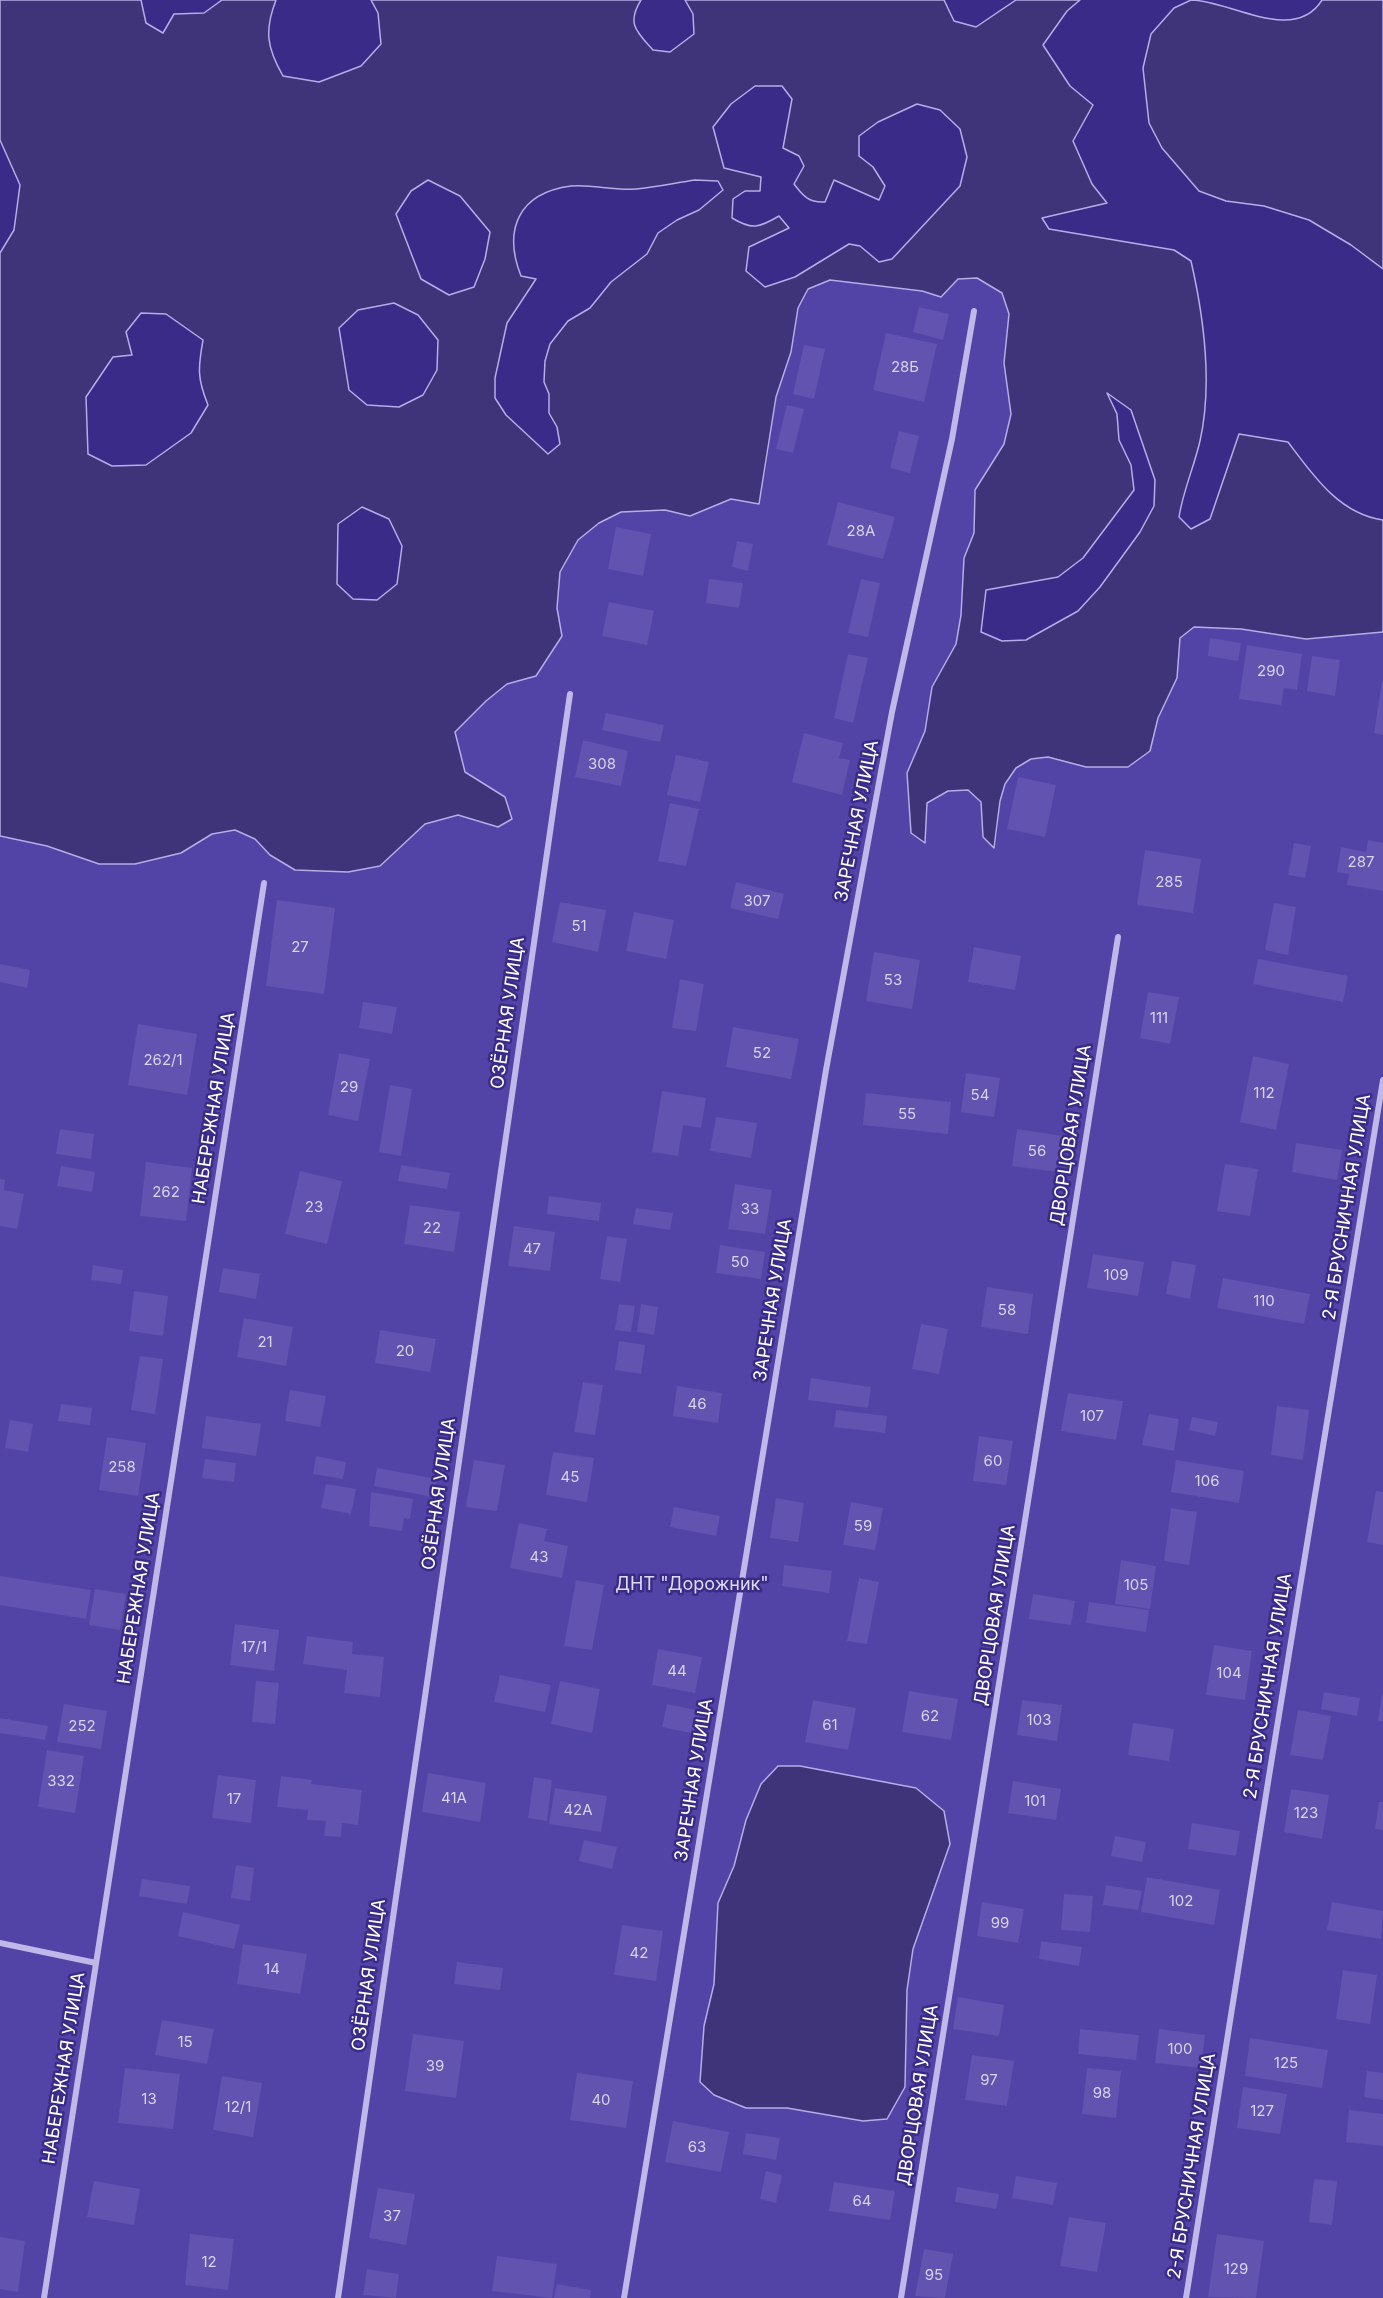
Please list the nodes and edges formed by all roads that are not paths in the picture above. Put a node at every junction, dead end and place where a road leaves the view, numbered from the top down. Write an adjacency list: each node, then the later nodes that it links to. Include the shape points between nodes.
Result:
1 (974, 311): 10 (street, ЗАРЕЧНАЯ УЛИЦА, via 952,440 892,712 826,1070)
2 (570, 694): 9 (street, ОЗЁРНАЯ УЛИЦА)
3 (264, 883): 7 (street, НАБЕРЕЖНАЯ УЛИЦА)
4 (1118, 937): 11 (street, ДВОРЦОВАЯ УЛИЦА)
5 (1383, 1080): 12 (street, 2-Я БРУСНИЧНАЯ УЛИЦА)
6 (0, 1943): 7 (street)
7 (96, 1963): 8 (street, НАБЕРЕЖНАЯ УЛИЦА)
8 (44, 2298)
9 (338, 2298)
10 (624, 2298)
11 (901, 2298)
12 (1186, 2298)

